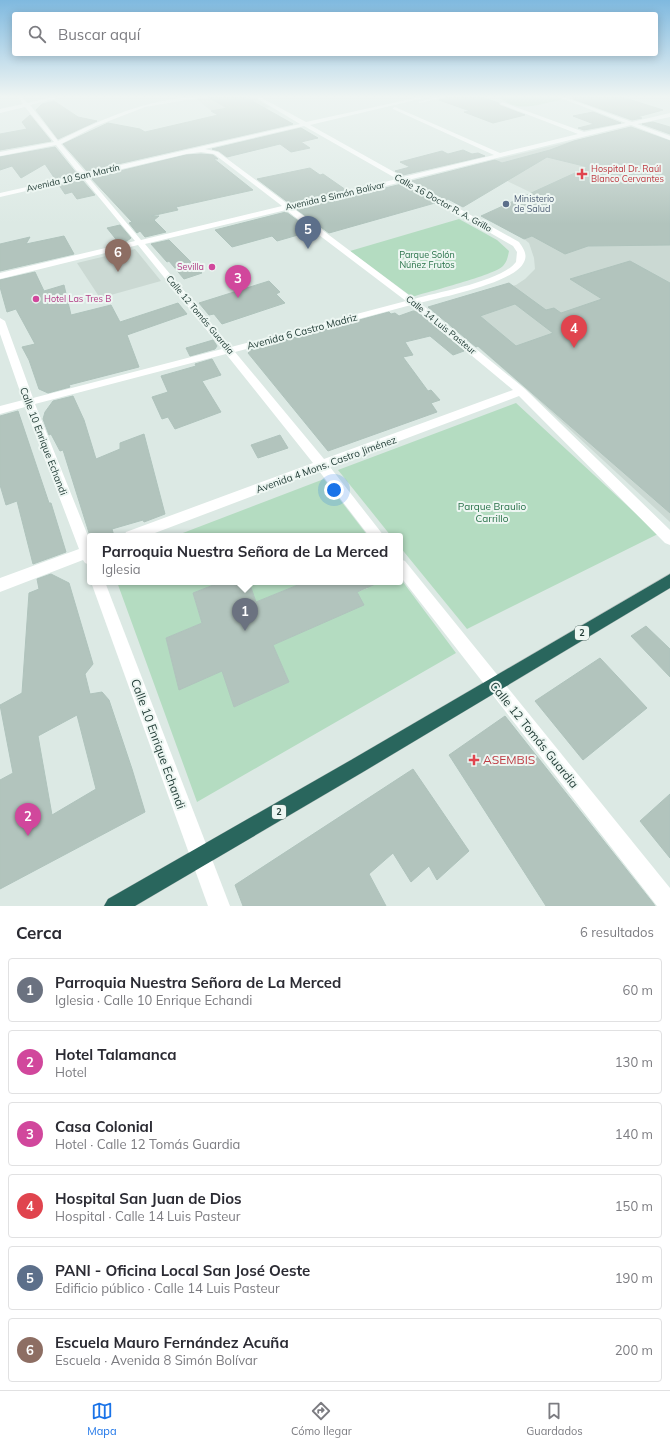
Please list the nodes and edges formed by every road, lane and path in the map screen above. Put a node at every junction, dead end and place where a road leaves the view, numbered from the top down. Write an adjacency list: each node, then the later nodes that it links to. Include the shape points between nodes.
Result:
1 (55, 139): 8 (street, Calle 12 Tomás Guardia)
2 (65, 139): 8 (street)
3 (242, 139): 9 (street, Avenida 10 San Martín)
4 (250, 139): 10 (street, Avenida 10 San Martín, via 215,149)
5 (330, 139): 14 (street, Calle 16 Doctor R. A. Grillo)
6 (464, 139): 12 (street)
7 (563, 139): 12 (street, Avenida 8 Simón Bolívar)
8 (58, 143): 11 (street); 13 (street, Calle 12 Tomás Guardia)
9 (186, 152): 10 (street, via 201,150); 13 (street, Avenida 10 San Martín)
10 (216, 153): 16 (street, Calle 14 Luis Pasteur)
11 (0, 154)
12 (499, 155): 14 (street, Avenida 8 Simón Bolívar)
13 (84, 176): 15 (street, Avenida 10 San Martín); 17 (street, Calle 12 Tomás Guardia)
14 (401, 180): 16 (street, Avenida 8 Simón Bolívar); 18 (street, Calle 16 Doctor R. A. Grillo, via 516,244)
15 (0, 195)
16 (287, 207): 17 (street, Avenida 8 Simón Bolívar); 20 (street, Calle 14 Luis Pasteur)
17 (138, 242): 19 (street, Avenida 8 Simón Bolívar); 22 (street, Calle 12 Tomás Guardia)
18 (521, 253): 20 (street, Avenida 6 Castro Madriz, via 518,265 502,276)
19 (0, 276)
20 (413, 302): 22 (street, Avenida 6 Castro Madriz); 23 (street, Calle 14 Luis Pasteur)
21 (0, 321): 24 (street, Calle 10 Enrique Echandi)
22 (229, 350): 24 (street, Avenida 6 Castro Madriz); 26 (street, Calle 12 Tomás Guardia)
23 (521, 391): 26 (street, Avenida 4 Mons. Castro Jiménez); 29 (street, Calle 14 Luis Pasteur)
24 (29, 402): 25 (street, Avenida 6 Castro Madriz); 30 (street, Calle 10 Enrique Echandi)
25 (0, 410)
26 (322, 465): 27 (street, Avenida 4 Mons. Castro Jiménez); 28 (street, Calle 12 Tomás Guardia)
27 (139, 533)
28 (375, 533)
29 (670, 539)
30 (87, 549)
31 (87, 555): 34 (street)
32 (403, 569): 36 (street, Calle 12 Tomás Guardia)
33 (670, 580): 36 (highway, 2)
34 (0, 585)
35 (99, 585): 37 (street, Calle 10 Enrique Echandi)
36 (494, 684): 37 (highway, 2); 38 (street, Calle 12 Tomás Guardia)
37 (200, 857): 39 (highway, 2); 40 (street, Calle 10 Enrique Echandi)
38 (670, 905)
39 (115, 906)
40 (219, 906)

